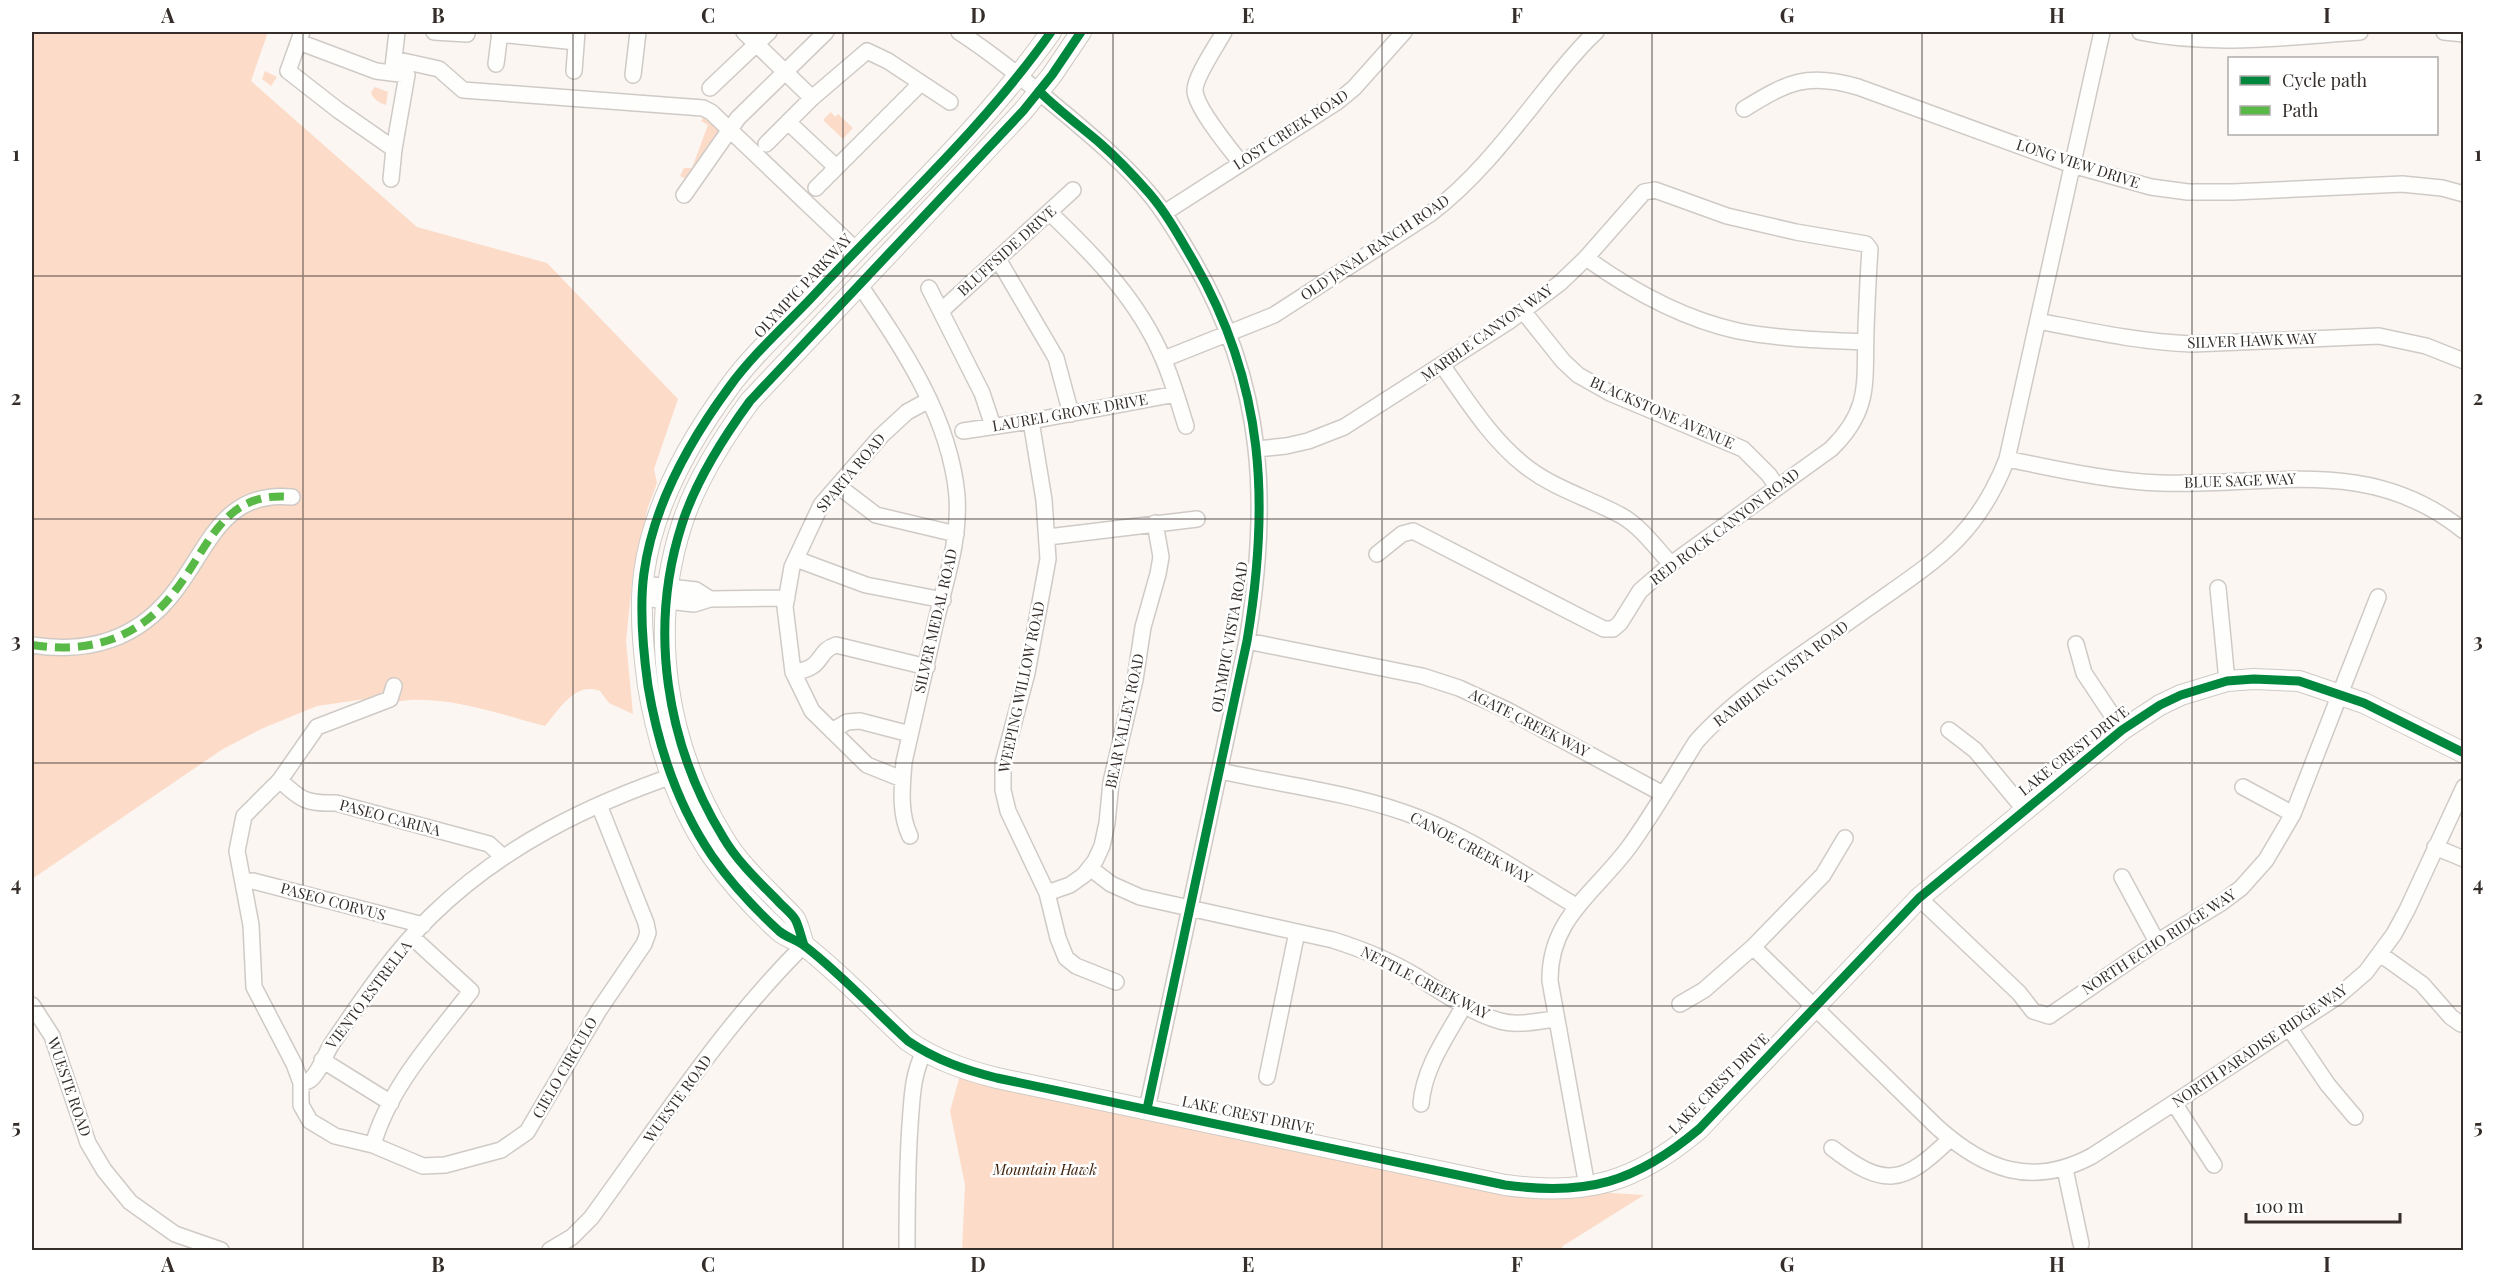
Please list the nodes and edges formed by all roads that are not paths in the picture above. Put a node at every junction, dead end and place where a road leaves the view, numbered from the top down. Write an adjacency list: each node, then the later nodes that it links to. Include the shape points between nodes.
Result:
1 (397, 32): 24 (street)
2 (434, 32): 18 (street)
3 (638, 32): 27 (street)
4 (744, 32): 22 (street)
5 (769, 32): 22 (street)
6 (826, 32): 26 (street)
7 (959, 32): 28 (street, OLYMPIC VISTA ROAD)
8 (1051, 32): 28 (main road, OLYMPIC PARKWAY)
9 (1081, 32): 31 (main road)
10 (1224, 32): 39 (street, via 1195,92 1207,117)
11 (1404, 32): 39 (street, LOST CREEK ROAD, via 1338,102)
12 (1596, 32): 58 (street, OLD JANAL RANCH ROAD, via 1566,63 1492,156 1452,196 1286,307)
13 (2102, 32): 40 (street, RAMBLING VISTA ROAD)
14 (2140, 32): 15 (street, via 2229,40)
15 (2360, 32)
16 (2444, 32): 19 (street)
17 (500, 33): 21 (street); 23 (street)
18 (467, 34)
19 (2463, 34)
20 (300, 37): 24 (street, via 376,71); 38 (street, via 288,71)
21 (576, 37): 25 (street)
22 (757, 43): 26 (street); 30 (street)
23 (496, 64)
24 (398, 69): 36 (street, via 439,69 462,90 703,108); 38 (street)
25 (574, 71)
26 (785, 72): 32 (street); 36 (street)
27 (633, 75)
28 (1020, 75): 31 (street, OLYMPIC VISTA ROAD); 50 (main road, OLYMPIC PARKWAY)
29 (921, 83): 32 (street, via 867,51); 33 (street); 41 (street)
30 (710, 88)
31 (1039, 91): 48 (street, OLYMPIC VISTA ROAD, via 1104,146); 53 (main road)
32 (812, 98): 35 (street)
33 (950, 102)
34 (1744, 109): 40 (street, LONG VIEW DRIVE, via 1790,84 1827,79)
35 (788, 122): 37 (street); 41 (street)
36 (729, 130): 45 (street); 50 (street)
37 (766, 144)
38 (394, 149): 42 (street)
39 (1241, 164): 48 (street, LOST CREEK ROAD)
40 (2072, 165): 46 (street, LONG VIEW DRIVE, via 2151,187 2188,192 2402,183); 57 (street, RAMBLING VISTA ROAD)
41 (836, 167): 43 (street)
42 (391, 179)
43 (816, 188)
44 (1073, 190): 47 (street, BLUFFSIDE DRIVE)
45 (684, 195)
46 (2463, 195)
47 (1050, 213): 52 (street, BLUFFSIDE DRIVE); 60 (street, via 1116,282)
48 (1164, 213): 58 (street, OLYMPIC VISTA ROAD, via 1204,279)
49 (1866, 244): 51 (street, MARBLE CANYON WAY, via 1739,219 1655,190 1639,196); 59 (street, RED ROCK CANYON ROAD, via 1870,249)
50 (856, 250): 84 (main road, OLYMPIC PARKWAY, via 731,384 703,426 661,512 644,572)
51 (1586, 258): 56 (street, MARBLE CANYON WAY); 59 (street, via 1665,305 1727,328 1797,339)
52 (998, 259): 55 (street, BLUFFSIDE DRIVE); 65 (street, via 1056,358)
53 (859, 284): 64 (street, SILVER MEDAL ROAD); 85 (main road, via 728,431 690,502)
54 (929, 288): 55 (street)
55 (941, 311): 67 (street, via 982,393)
56 (1523, 311): 62 (street, MARBLE CANYON WAY); 73 (street, BLACKSTONE AVENUE, via 1578,375 1610,393 1743,449)
57 (2038, 321): 61 (street, SILVER HAWK WAY, via 2166,343 2379,336 2426,346); 71 (street, RAMBLING VISTA ROAD)
58 (1229, 334): 60 (street, OLD JANAL RANCH ROAD); 70 (street, OLYMPIC VISTA ROAD, via 1251,408)
59 (1866, 342): 73 (street, RED ROCK CANYON ROAD, via 1864,394 1847,434)
60 (1164, 359): 63 (street)
61 (2463, 361)
62 (1442, 365): 70 (street, MARBLE CANYON WAY, via 1344,427 1308,441); 82 (street, via 1505,449 1543,479 1623,516)
63 (1176, 394): 65 (street, LAUREL GROVE DRIVE); 68 (street)
64 (929, 400): 72 (street, SPARTA ROAD, via 907,412 880,436); 78 (street, SILVER MEDAL ROAD, via 951,464 957,497)
65 (1071, 414): 66 (street, LAUREL GROVE DRIVE)
66 (1031, 421): 67 (street, LAUREL GROVE DRIVE); 79 (street, WEEPING WILLOW ROAD)
67 (993, 426): 69 (street, LAUREL GROVE DRIVE)
68 (1186, 426)
69 (963, 431)
70 (1257, 449): 89 (street, OLYMPIC VISTA ROAD, via 1260,547)
71 (2007, 459): 77 (street, BLUE SAGE WAY, via 2135,482 2301,478 2369,484 2412,499); 108 (street, RAMBLING VISTA ROAD, via 1977,517 1949,549 1725,713 1696,742)
72 (838, 486): 78 (street, via 876,515); 81 (street, SPARTA ROAD, via 821,505)
73 (1777, 487): 82 (street, RED ROCK CANYON ROAD)
74 (291, 497): 91 (street, via 268,495 229,515 174,592 153,615 130,631 81,648)
75 (1197, 519): 76 (street)
76 (1155, 523): 79 (street); 117 (street, BEAR VALLEY ROAD, via 1161,557 1158,574 1110,782 1104,837)
77 (2463, 531)
78 (956, 534): 88 (street, SILVER MEDAL ROAD)
79 (1048, 537): 120 (street, WEEPING WILLOW ROAD, via 1048,558 1027,673 1002,777 1008,811)
80 (1377, 554): 82 (street, RED ROCK CANYON ROAD, via 1402,534 1413,531 1604,629 1620,623 1640,591)
81 (796, 559): 87 (street, SPARTA ROAD); 88 (street, via 867,585)
82 (1671, 564)
83 (2218, 588): 94 (street)
84 (643, 591): 85 (street); 103 (main road, LAKE CREST DRIVE, via 644,645 656,724)
85 (666, 594): 87 (street, via 694,604 710,598); 103 (main road, LAKE CREST DRIVE, via 665,669)
86 (2378, 597): 96 (street, NORTH ECHO RIDGE WAY)
87 (787, 598): 93 (street, SPARTA ROAD)
88 (943, 600): 92 (street, SILVER MEDAL ROAD)
89 (1247, 641): 102 (street, OLYMPIC VISTA ROAD); 108 (street, AGATE CREEK WAY, via 1422,676 1476,694)
90 (2076, 644): 98 (street, via 2084,673)
91 (32, 645)
92 (927, 667): 93 (street, via 836,645 829,647 815,666); 100 (street, SILVER MEDAL ROAD)
93 (793, 672): 99 (street, SPARTA ROAD, via 812,711)
94 (2227, 681): 96 (main road, LAKE CREST DRIVE, via 2299,681); 98 (main road, LAKE CREST DRIVE, via 2181,695)
95 (394, 686): 105 (street, CIELO CIRCULO, via 390,699 317,726)
96 (2341, 694): 101 (main road, LAKE CREST DRIVE); 111 (street, NORTH ECHO RIDGE WAY)
97 (1949, 730): 110 (street, via 1975,750)
98 (2122, 730): 110 (main road, LAKE CREST DRIVE)
99 (832, 731): 100 (street, via 847,722 860,721); 104 (street, SPARTA ROAD, via 867,765)
100 (910, 734): 104 (street, SILVER MEDAL ROAD)
101 (2463, 753)
102 (1220, 771): 122 (street, CANOE CREEK WAY, via 1402,812 1475,847); 123 (street, OLYMPIC VISTA ROAD)
103 (681, 773): 109 (street, VIENTO ESTRELLA); 128 (main road, LAKE CREST DRIVE, via 745,867 795,919)
104 (902, 779): 112 (street, SILVER MEDAL ROAD, via 904,824)
105 (280, 780): 115 (street, PASEO CARINA, via 299,799 336,803 489,844); 119 (street, CIELO CIRCULO, via 244,816 237,850)
106 (2243, 787): 111 (street)
107 (2463, 787): 114 (street, NORTH PARADISE RIDGE WAY)
108 (1663, 794): 122 (street, RAMBLING VISTA ROAD, via 1623,855)
109 (599, 805): 115 (street, VIENTO ESTRELLA, via 544,831); 149 (street, CIELO CIRCULO, via 648,933 527,1132 501,1150 445,1165 423,1166)
110 (2025, 809): 121 (main road, LAKE CREST DRIVE)
111 (2293, 814): 127 (street, NORTH ECHO RIDGE WAY, via 2266,860 2241,888)
112 (910, 836)
113 (1845, 838): 129 (street, via 1823,875)
114 (2435, 847): 116 (street); 130 (street, NORTH PARADISE RIDGE WAY, via 2407,910)
115 (503, 857): 124 (street, VIENTO ESTRELLA)
116 (2463, 859)
117 (1090, 868): 120 (street, BEAR VALLEY ROAD, via 1070,885); 123 (street, NETTLE CREEK WAY, via 1124,891)
118 (2122, 877): 127 (street)
119 (243, 882): 124 (street, PASEO CORVUS, via 253,880); 142 (street, CIELO CIRCULO, via 251,925 254,987)
120 (1047, 893): 131 (street, WEEPING WILLOW ROAD, via 1066,958)
121 (1919, 898): 127 (street, NORTH ECHO RIDGE WAY, via 2033,1011 2043,1015 2049,1016); 135 (main road, LAKE CREST DRIVE)
122 (1576, 906): 136 (street, RAMBLING VISTA ROAD, via 1558,935 1552,954 1550,981)
123 (1190, 909): 125 (street, NETTLE CREEK WAY); 146 (street, OLYMPIC VISTA ROAD)
124 (423, 925): 126 (street, VIENTO ESTRELLA)
125 (1296, 932): 132 (street, NETTLE CREEK WAY, via 1362,949); 141 (street)
126 (412, 937): 140 (street, VIENTO ESTRELLA); 143 (street, via 471,992 410,1069)
127 (2157, 942)
128 (804, 945): 139 (main road, LAKE CREST DRIVE); 156 (street, WUESTE ROAD, via 724,1035 591,1218)
129 (1753, 947): 133 (street, via 1704,990); 135 (street)
130 (2380, 954): 137 (street, via 2422,984); 138 (street, NORTH PARADISE RIDGE WAY, via 2337,997)
131 (1116, 982)
132 (1465, 1004): 136 (street, NETTLE CREEK WAY, via 1500,1021); 145 (street, via 1430,1066)
133 (1680, 1004)
134 (32, 1005): 155 (street, WUESTE ROAD, via 52,1036 88,1143 104,1170 130,1202 175,1234)
135 (1815, 1007): 148 (street); 153 (main road, LAKE CREST DRIVE, via 1681,1144 1661,1159 1618,1180)
136 (1555, 1019): 153 (street, RAMBLING VISTA ROAD)
137 (2461, 1024)
138 (2290, 1029): 144 (street, NORTH PARADISE RIDGE WAY); 147 (street)
139 (924, 1052): 146 (main road, LAKE CREST DRIVE, via 987,1076); 157 (street, via 912,1093 906,1176)
140 (322, 1060): 142 (street, VIENTO ESTRELLA, via 310,1080); 143 (street)
141 (1267, 1077)
142 (301, 1083): 149 (street, CIELO CIRCULO, via 302,1105 310,1121 335,1136)
143 (392, 1103): 149 (street)
144 (2174, 1103): 151 (street); 152 (street, NORTH PARADISE RIDGE WAY)
145 (1420, 1104)
146 (1147, 1108): 153 (main road, LAKE CREST DRIVE, via 1505,1185 1547,1189)
147 (2355, 1117)
148 (1950, 1139): 150 (street, via 1912,1171 1889,1176 1860,1169); 152 (street, via 2000,1168 2026,1172)
149 (373, 1145)
150 (1832, 1148)
151 (2214, 1165)
152 (2065, 1169): 154 (street)
153 (1587, 1186)
154 (2081, 1244)
155 (221, 1251)
156 (550, 1251)
157 (907, 1251)

